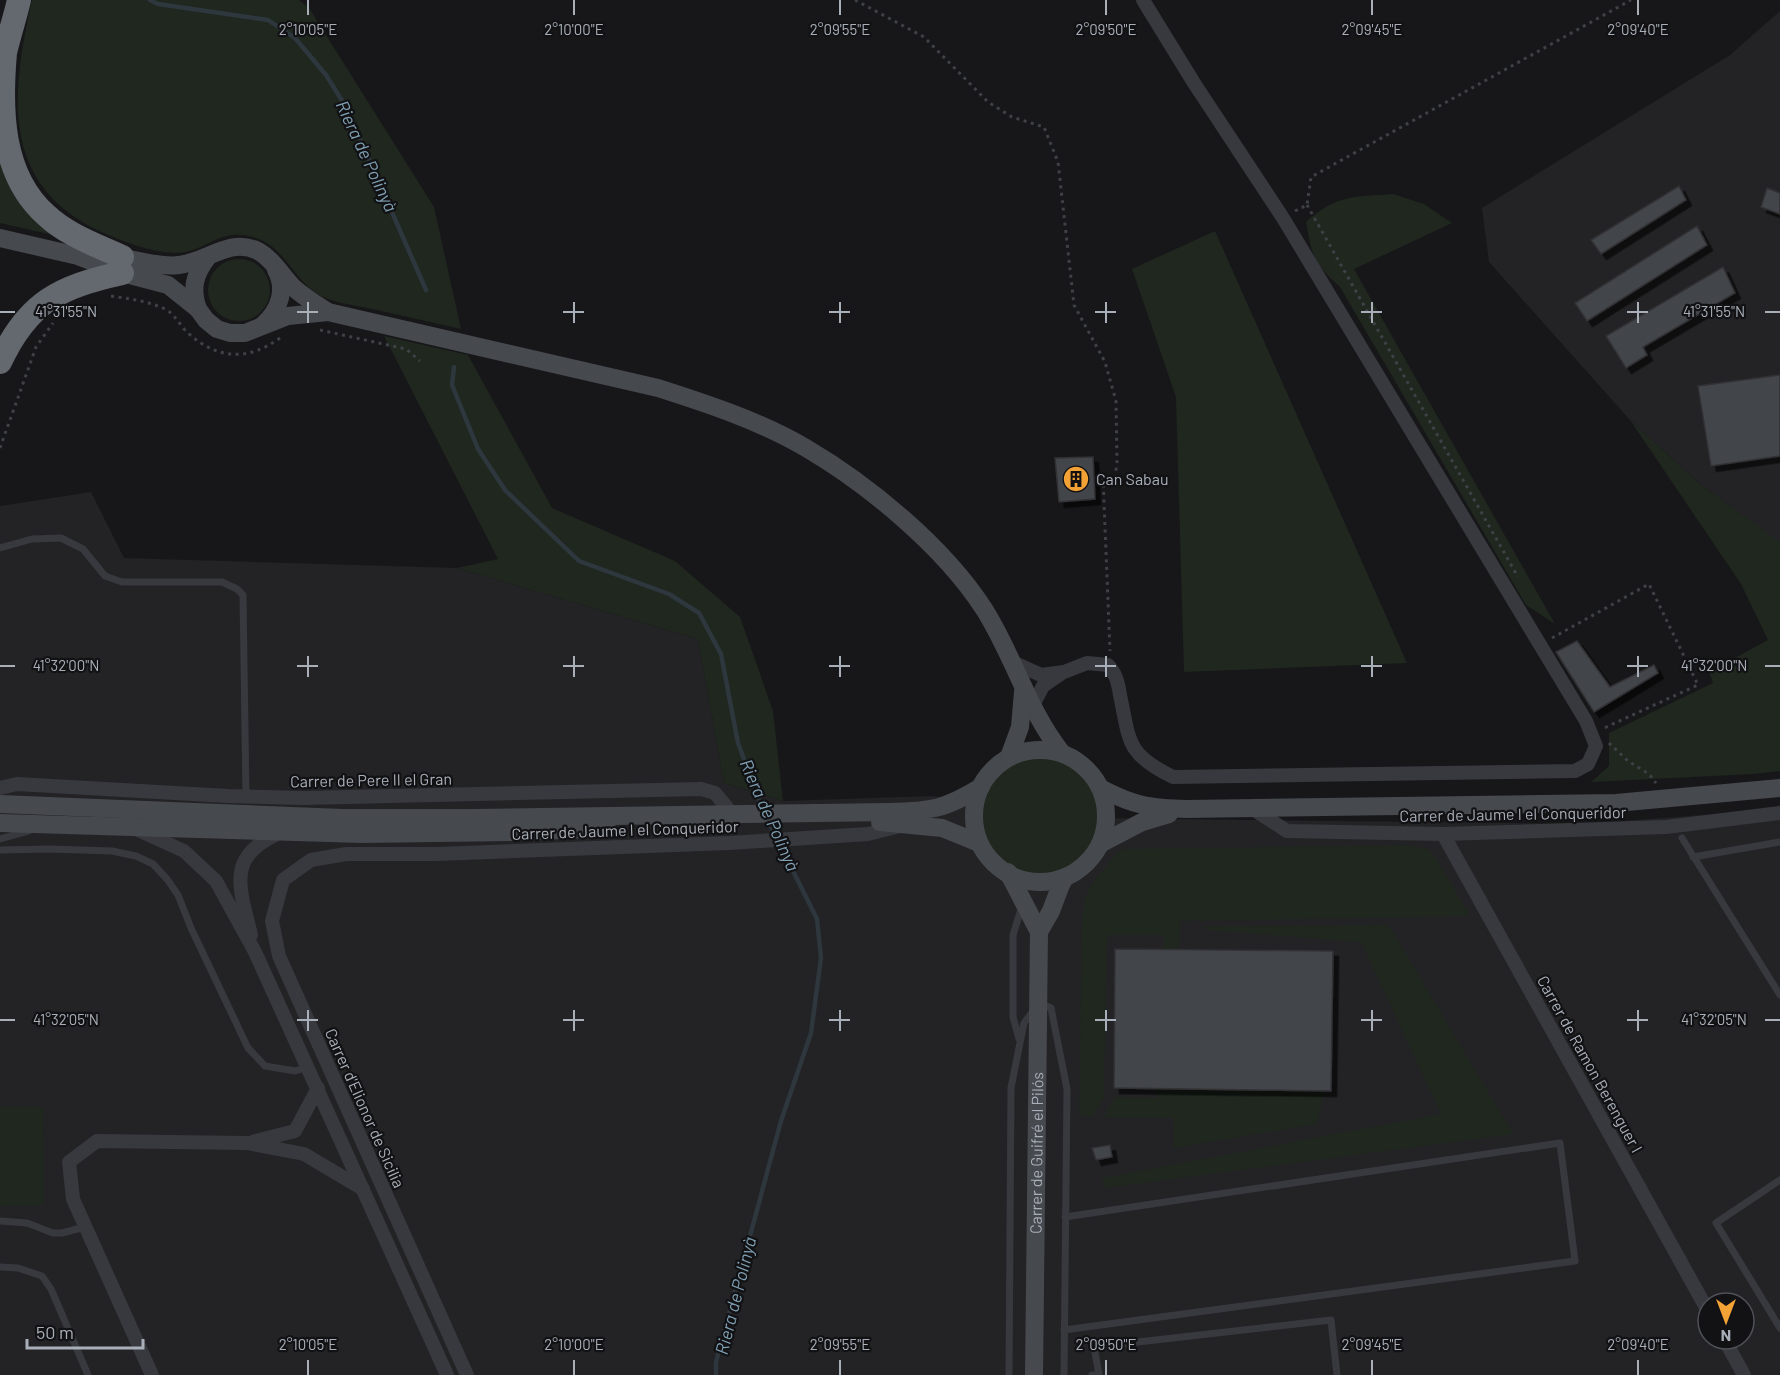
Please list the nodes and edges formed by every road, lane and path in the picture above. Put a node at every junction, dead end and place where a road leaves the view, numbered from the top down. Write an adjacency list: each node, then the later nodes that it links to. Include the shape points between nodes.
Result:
1 (19, 0): 10 (highway, via 2,78 2,127 10,165 45,215)
2 (855, 0): 22 (path, via 924,38 988,102 1012,117 1044,127 1058,162 1074,305 1105,362 1116,401 1115,478)
3 (1143, 0): 6 (street)
4 (1631, 0): 5 (path, via 1311,177)
5 (1307, 205): 6 (path); 24 (path)
6 (1283, 218): 31 (street)
7 (0, 238): 10 (main road)
8 (207, 258): 9 (main road, via 232,246 260,252); 10 (main road, via 176,266); 12 (main road, via 194,283)
9 (272, 262): 13 (main road, via 295,289); 15 (main road, via 279,276 280,298 271,318)
10 (122, 265): 12 (main road, via 168,285); 19 (highway, via 55,294 29,316)
11 (101, 297): 17 (path, via 144,301 168,310 203,345 224,353 250,354)
12 (198, 309): 15 (main road, via 206,320 230,333)
13 (328, 312): 15 (main road, via 288,316); 26 (main road, via 658,388 758,424 805,447 882,501 919,533 984,608)
14 (53, 322): 20 (path, via 36,347)
15 (259, 328)
16 (311, 329): 18 (path, via 406,350)
17 (287, 333)
18 (420, 361)
19 (0, 362)
20 (0, 448)
21 (1103, 477): 22 (path)
22 (1103, 483): 27 (path, via 1111,644)
23 (0, 548): 38 (lane, via 32,539 61,538 83,549 105,576 122,582 222,582 243,595)
24 (1523, 586)
25 (1552, 638): 31 (path, via 1649,584 1698,685 1602,729)
26 (1012, 662): 28 (street, via 1041,675); 29 (main road)
27 (1108, 664): 28 (street, via 1088,663); 31 (street, via 1116,675 1130,741 1140,758 1173,777 1575,771 1588,764 1596,746)
28 (1064, 672): 30 (street, via 1043,686)
29 (1023, 690): 30 (main road); 33 (main road, via 1020,727)
30 (1032, 707): 32 (main road)
31 (1589, 728): 39 (path, via 1649,774)
32 (1062, 753): 33 (main road, via 1044,751); 37 (main road, via 1087,769)
33 (1009, 757): 34 (main road)
34 (981, 787): 45 (main road, via 934,809); 55 (main road, via 974,814)
35 (0, 788): 38 (street, Carrer de Pere II el Gran, via 17,784)
36 (1780, 788): 39 (main road)
37 (1102, 789): 41 (main road, via 1141,806); 56 (main road, via 1105,825)
38 (246, 796): 44 (street, Carrer de Pere II el Gran, via 701,789 715,794)
39 (1668, 799): 42 (main road, via 1565,805)
40 (0, 804): 44 (main road, via 342,818)
41 (1187, 809): 42 (main road); 56 (main road, via 1142,822)
42 (1253, 809): 51 (street, Carrer de Jaume I el Conqueridor, via 1287,831)
43 (1780, 813): 51 (street, Carrer de Jaume I el Conqueridor, via 1666,827)
44 (743, 817): 45 (main road); 50 (main road, via 513,832)
45 (782, 818): 49 (main road)
46 (0, 823): 47 (main road)
47 (51, 824): 48 (main road); 53 (lane)
48 (127, 825): 50 (main road); 64 (street, via 184,851 216,881)
49 (905, 825): 55 (main road, via 950,830); 58 (street, Carrer de Jaume I el Conqueridor, via 868,834 729,843)
50 (282, 831): 64 (street, via 250,851 242,867 239,884)
51 (1443, 834): 77 (street, Carrer de Ramon Berenguer I)
52 (1682, 838): 59 (lane)
53 (0, 839)
54 (1780, 842): 59 (lane)
55 (979, 843): 60 (main road, via 990,859)
56 (1100, 844): 61 (main road, via 1082,867)
57 (0, 850): 68 (lane, via 112,851 153,864 178,895 248,1048 265,1066 295,1071)
58 (346, 854): 84 (street, Carrer d'Elionor de Sicilia, via 311,860 283,880 272,921 279,956)
59 (1693, 857): 65 (lane)
60 (1008, 872): 61 (main road, via 1034,881); 62 (main road, Carrer de Guifré el Pilós)
61 (1065, 877): 63 (main road, Carrer de Guifré el Pilós)
62 (1023, 903): 63 (main road, Carrer de Guifré el Pilós); 67 (lane, via 1013,935 1013,1017)
63 (1039, 932): 66 (main road, Carrer de Guifré el Pilós)
64 (255, 952): 68 (street)
65 (1780, 994)
66 (1038, 1003): 67 (lane, via 1024,1023); 73 (lane, via 1051,1008 1067,1089); 86 (main road, Carrer de Guifré el Pilós)
67 (1020, 1042): 85 (lane, via 1011,1088)
68 (308, 1066): 69 (street)
69 (318, 1088): 70 (street, via 295,1131); 72 (street)
70 (247, 1143): 72 (street, via 304,1154); 75 (street, via 97,1141 69,1162 73,1198)
71 (1780, 1180): 78 (lane, via 1716,1223)
72 (363, 1189): 83 (street)
73 (1065, 1217): 79 (lane); 79 (lane, via 1560,1143 1575,1261)
74 (0, 1221): 75 (lane, via 27,1223 53,1233)
75 (85, 1227): 82 (street)
76 (0, 1267): 81 (lane, via 42,1276 51,1288)
77 (1697, 1291)
78 (1780, 1328)
79 (1064, 1330): 87 (lane)
80 (1731, 1351): 90 (street)
81 (88, 1375)
82 (152, 1375)
83 (447, 1375)
84 (467, 1375)
85 (1009, 1375)
86 (1034, 1375)
87 (1064, 1375)
88 (1096, 1375): 89 (lane, via 1094,1347 1331,1320)
89 (1337, 1375)
90 (1744, 1375)

